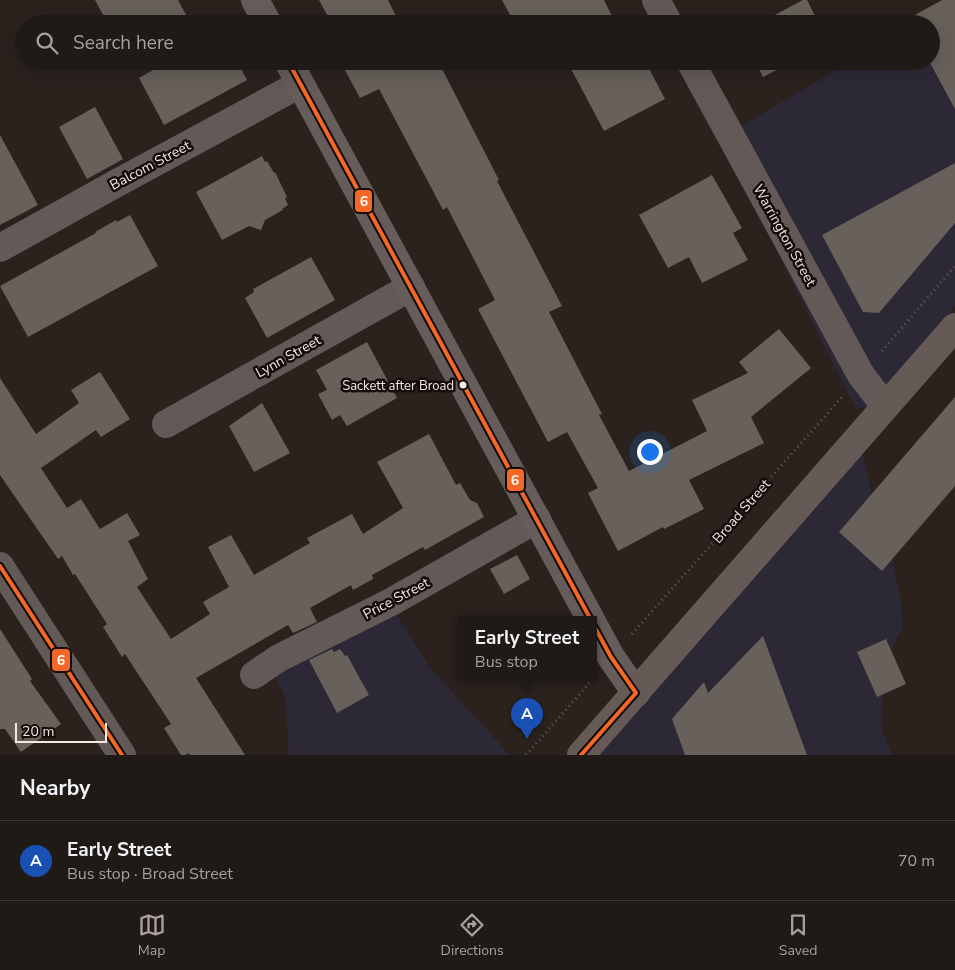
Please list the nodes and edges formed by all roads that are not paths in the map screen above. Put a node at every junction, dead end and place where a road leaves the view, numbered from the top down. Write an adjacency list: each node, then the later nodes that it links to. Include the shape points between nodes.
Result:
1 (255, 0): 3 (street)
2 (656, 0): 4 (street)
3 (263, 15)
4 (664, 15)
5 (695, 70): 10 (street, Warrington Street, via 861,375)
6 (294, 73): 7 (street, Balcom Street, via 117,183); 8 (street)
7 (0, 248)
8 (410, 287): 11 (street, Lynn Street); 12 (street)
9 (955, 327): 10 (main road)
10 (885, 406): 17 (main road)
11 (166, 424)
12 (536, 519): 14 (street); 16 (street, Price Street, via 391,602 279,658)
13 (0, 566): 18 (street)
14 (589, 616)
15 (597, 631): 17 (street)
16 (254, 675)
17 (636, 693): 19 (main road)
18 (122, 755)
19 (581, 755)

